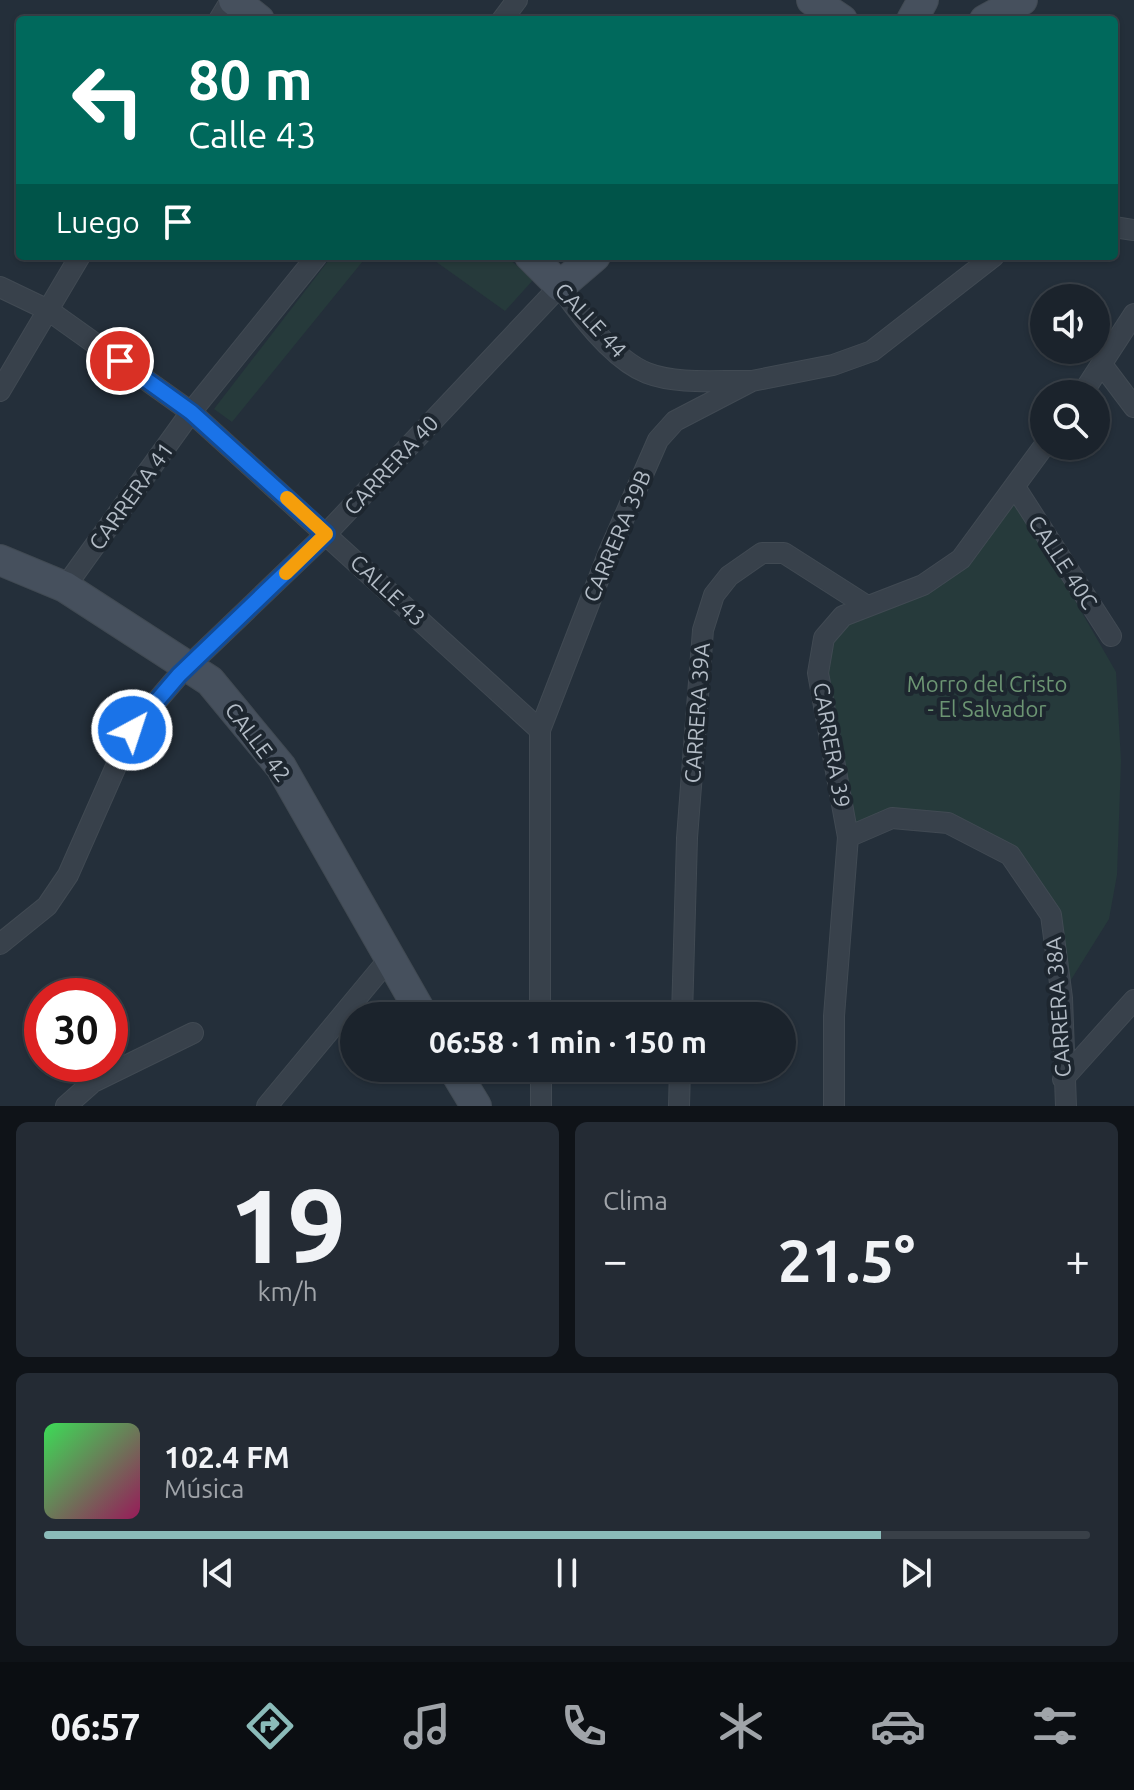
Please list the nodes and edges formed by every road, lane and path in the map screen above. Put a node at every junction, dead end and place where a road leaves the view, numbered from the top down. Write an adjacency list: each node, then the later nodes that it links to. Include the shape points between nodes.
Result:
1 (233, 0): 4 (street)
2 (812, 0): 5 (street)
3 (1022, 0): 6 (street)
4 (254, 16)
5 (836, 16)
6 (992, 16)
7 (78, 260): 14 (street)
8 (314, 260): 21 (street, CARRERA 41)
9 (534, 260): 12 (street, CALLE 44)
10 (590, 260): 12 (street, CARRERA 40)
11 (989, 260): 18 (street, CARRERA 39B, via 872,351 833,365)
12 (560, 286): 18 (street, CALLE 44, via 601,337 646,373); 24 (street, CARRERA 40)
13 (0, 287): 14 (street, CALLE 43)
14 (48, 310): 19 (street); 21 (street, CALLE 43)
15 (1134, 314): 16 (street)
16 (1103, 366): 17 (street); 20 (street)
17 (1092, 380)
18 (752, 381): 30 (street, CARRERA 39B, via 675,421 658,440)
19 (0, 391)
20 (1134, 407)
21 (191, 412): 24 (street, CALLE 43); 26 (street, CARRERA 41)
22 (1034, 460): 23 (street, CARRERA 39)
23 (1015, 487): 27 (street, CARRERA 39, via 961,559 943,574); 28 (street, CALLE 40C)
24 (326, 534): 29 (street, CARRERA 40); 30 (street, CALLE 43)
25 (0, 560): 26 (street, CALLE 42)
26 (65, 587): 29 (street, CALLE 42)
27 (867, 606): 31 (street, CARRERA 39, via 843,616 824,638 818,673); 37 (street, CARRERA 39A, via 784,553 762,553 729,576 714,595 703,630 687,838)
28 (1111, 636)
29 (191, 665): 32 (street, CARRERA 40, via 132,730 68,875 47,906); 33 (street, CALLE 42, via 236,709 281,767)
30 (540, 730): 36 (street, CARRERA 39B)
31 (848, 837): 39 (street, CARRERA 38A, via 892,818 948,823 1010,855 1051,915 1062,998); 48 (street, CARRERA 39, via 834,1016)
32 (0, 944)
33 (389, 959): 35 (street, CALLE 42); 43 (street)
34 (1134, 1000): 39 (street)
35 (415, 1002)
36 (540, 1002)
37 (682, 1002)
38 (193, 1033): 44 (street, via 93,1082)
39 (1063, 1079): 49 (street, CARRERA 38A)
40 (461, 1082): 45 (street)
41 (541, 1082): 46 (street)
42 (680, 1082): 47 (street)
43 (271, 1104)
44 (66, 1106)
45 (476, 1106)
46 (541, 1106)
47 (679, 1106)
48 (834, 1106)
49 (1066, 1106)

